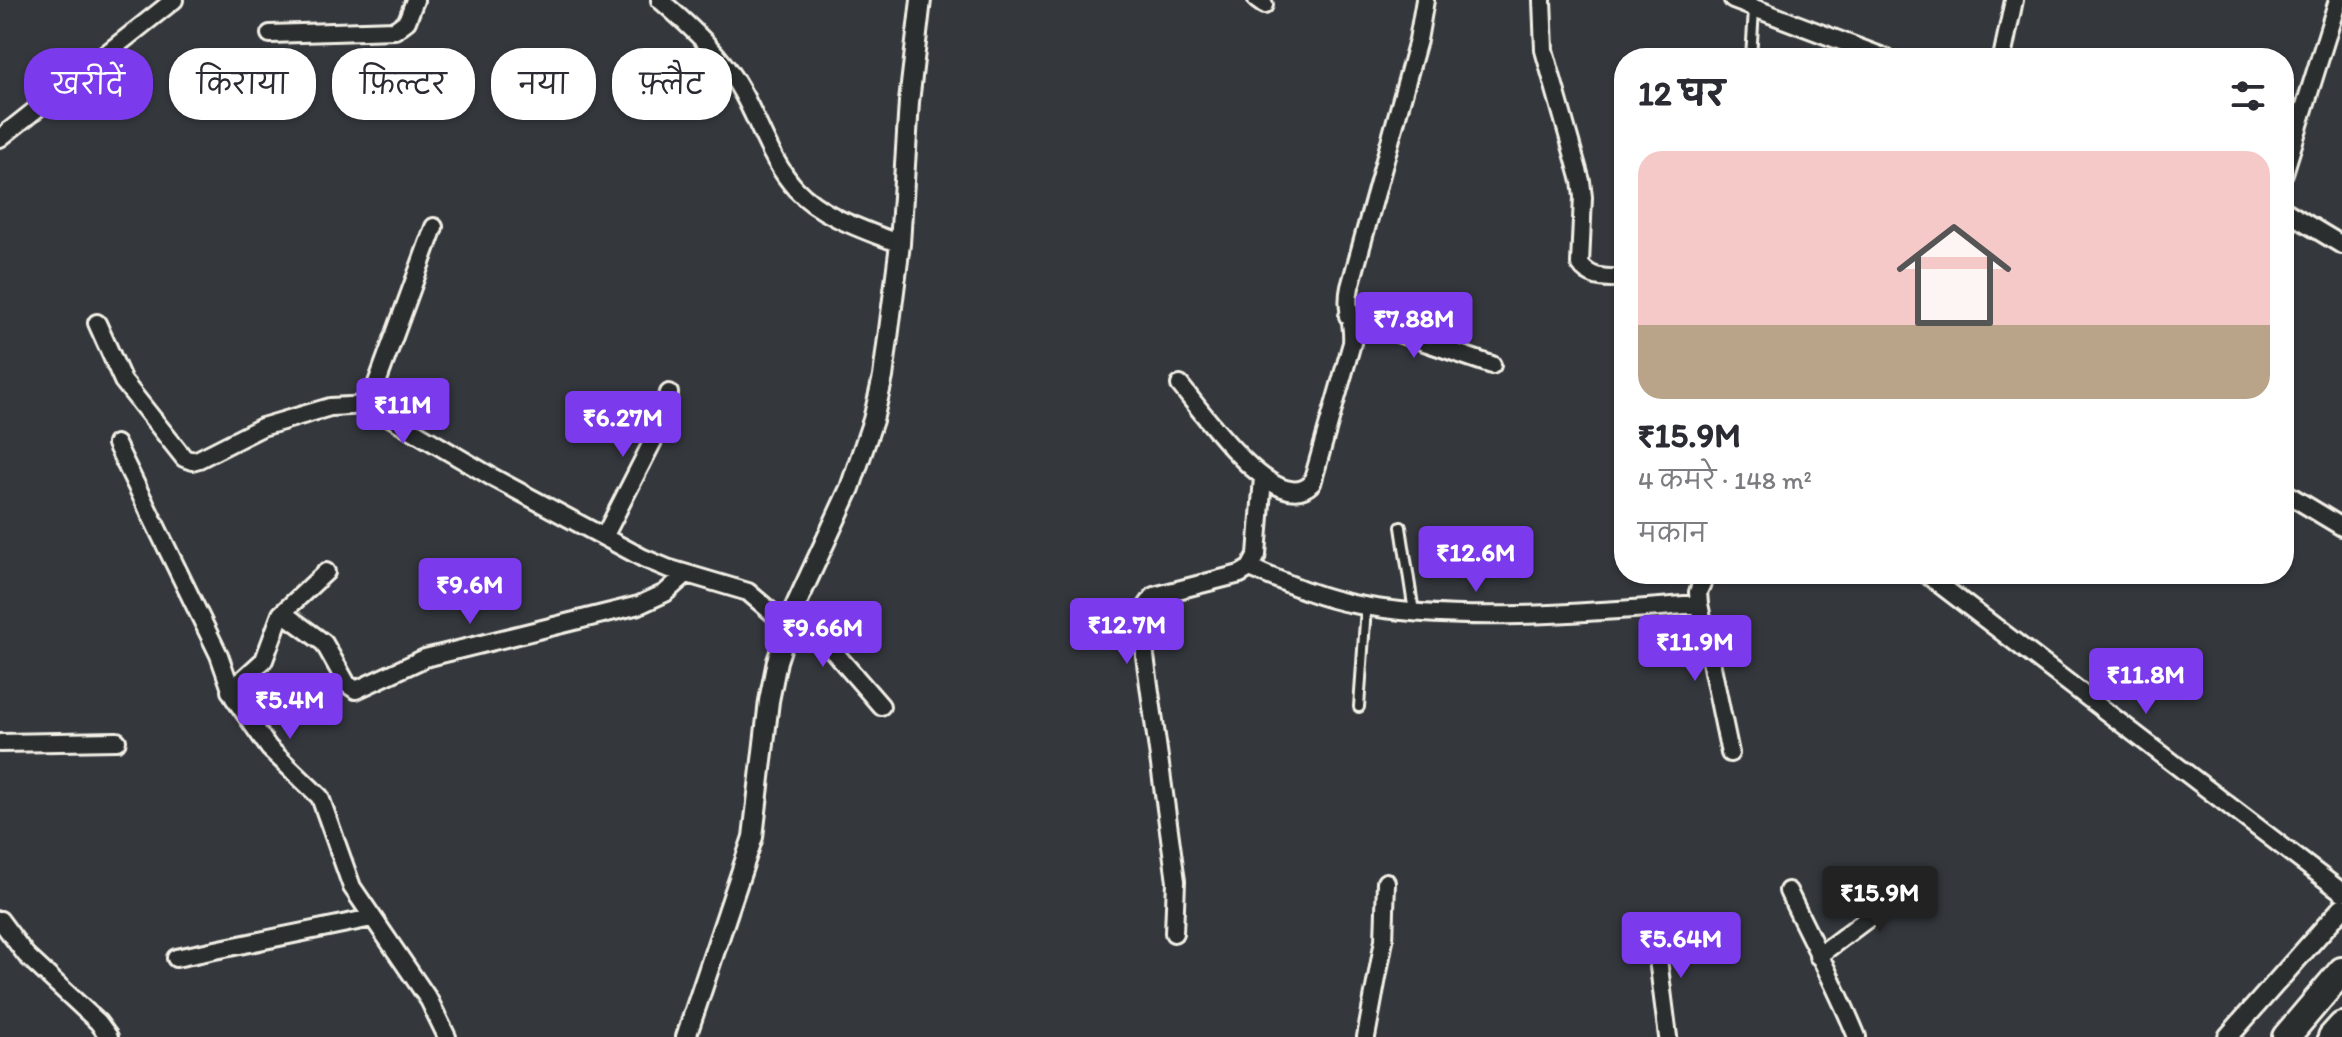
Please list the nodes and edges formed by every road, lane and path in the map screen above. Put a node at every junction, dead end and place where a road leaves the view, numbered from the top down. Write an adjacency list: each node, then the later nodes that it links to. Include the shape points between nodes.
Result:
1 (174, 0): 15 (street)
2 (415, 0): 11 (street, via 407,21 395,30)
3 (660, 0): 19 (street, via 730,72 797,190 842,220)
4 (921, 0): 19 (street)
5 (1425, 0): 22 (street, via 1347,299)
6 (1542, 0): 21 (street, via 1544,50 1582,189 1580,264 1586,273)
7 (1733, 0): 10 (street)
8 (2014, 0): 14 (street)
9 (2338, 0): 16 (street)
10 (1754, 8): 12 (lane); 13 (street)
11 (270, 34)
12 (1752, 48)
13 (1860, 48)
14 (2004, 48)
15 (0, 138)
16 (2294, 141)
17 (2294, 216): 20 (street)
18 (434, 227): 27 (street)
19 (900, 244): 41 (street, via 888,349 873,420 844,502)
20 (2342, 245)
21 (1614, 278)
22 (1348, 316): 24 (street); 29 (street, via 1352,343 1312,483 1292,492)
23 (97, 323): 27 (street, via 123,381 178,452 192,461 262,427 330,407)
24 (1492, 365)
25 (1180, 385): 29 (street)
26 (669, 393): 33 (street, via 654,439)
27 (369, 405): 33 (street)
28 (116, 444): 45 (street, via 219,655)
29 (1263, 477): 34 (street, via 1257,555)
30 (2294, 498): 32 (street)
31 (1401, 527): 42 (lane)
32 (2342, 527)
33 (604, 537): 36 (street)
34 (1250, 568): 40 (street, via 1313,594); 59 (street, via 1154,596 1144,610 1145,656 1176,881)
35 (326, 572): 43 (street)
36 (686, 574): 43 (street, via 665,593 639,605 425,658 360,689 347,684 324,643); 44 (street, via 748,592)
37 (1702, 584): 39 (street)
38 (1939, 584): 54 (street)
39 (1699, 604): 42 (street, via 1530,615); 50 (street)
40 (1366, 606): 42 (street); 47 (lane)
41 (795, 607): 44 (street); 46 (street)
42 (1414, 612)
43 (283, 613): 45 (street, via 264,660)
44 (788, 626): 66 (street, via 769,701 753,837)
45 (230, 691): 56 (street, via 269,748 320,797 352,887)
46 (881, 706)
47 (1359, 707)
48 (117, 741): 49 (street)
49 (0, 743)
50 (1730, 753)
51 (1919, 880): 60 (street)
52 (1386, 882): 67 (street, via 1384,940)
53 (1788, 891): 60 (street)
54 (2342, 892)
55 (2342, 908): 70 (street)
56 (372, 918): 61 (street); 65 (street, via 429,1000)
57 (0, 920): 64 (street, via 26,955)
58 (1654, 928): 68 (street)
59 (1174, 933)
60 (1818, 956): 69 (street)
61 (176, 958)
62 (2342, 971): 71 (highway)
63 (2342, 1026): 72 (highway)
64 (109, 1037)
65 (447, 1037)
66 (686, 1037)
67 (1366, 1037)
68 (1668, 1037)
69 (1857, 1037)
70 (2228, 1037)
71 (2286, 1037)
72 (2332, 1037)

